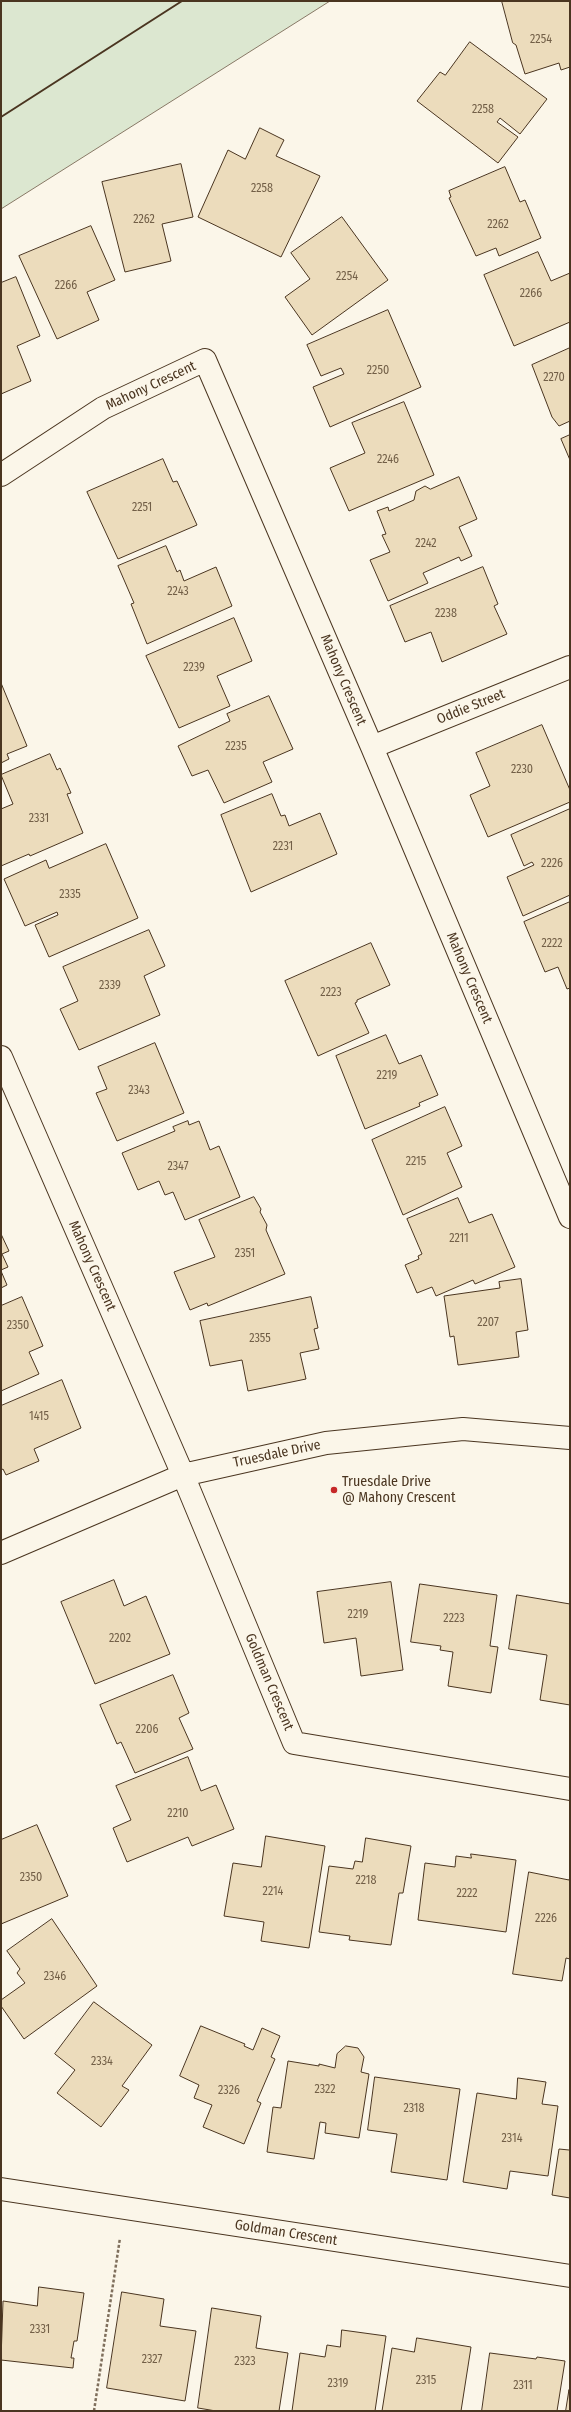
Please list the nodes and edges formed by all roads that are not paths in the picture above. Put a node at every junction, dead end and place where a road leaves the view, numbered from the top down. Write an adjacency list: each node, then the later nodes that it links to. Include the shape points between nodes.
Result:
1 (1, 475): 3 (street, Mahony Crescent, via 103,408 205,360)
2 (570, 666): 3 (street, Oddie Street)
3 (372, 747): 5 (street, Mahony Crescent)
4 (1, 1057): 7 (street, Mahony Crescent)
5 (570, 1217)
6 (570, 1438): 7 (street, Truesdale Drive, via 463,1429 326,1443)
7 (183, 1475): 8 (street, Truesdale Drive); 9 (street, Goldman Crescent, via 294,1743)
8 (1, 1553)
9 (570, 1789)
10 (1, 2189): 11 (street, Goldman Crescent)
11 (570, 2276)

